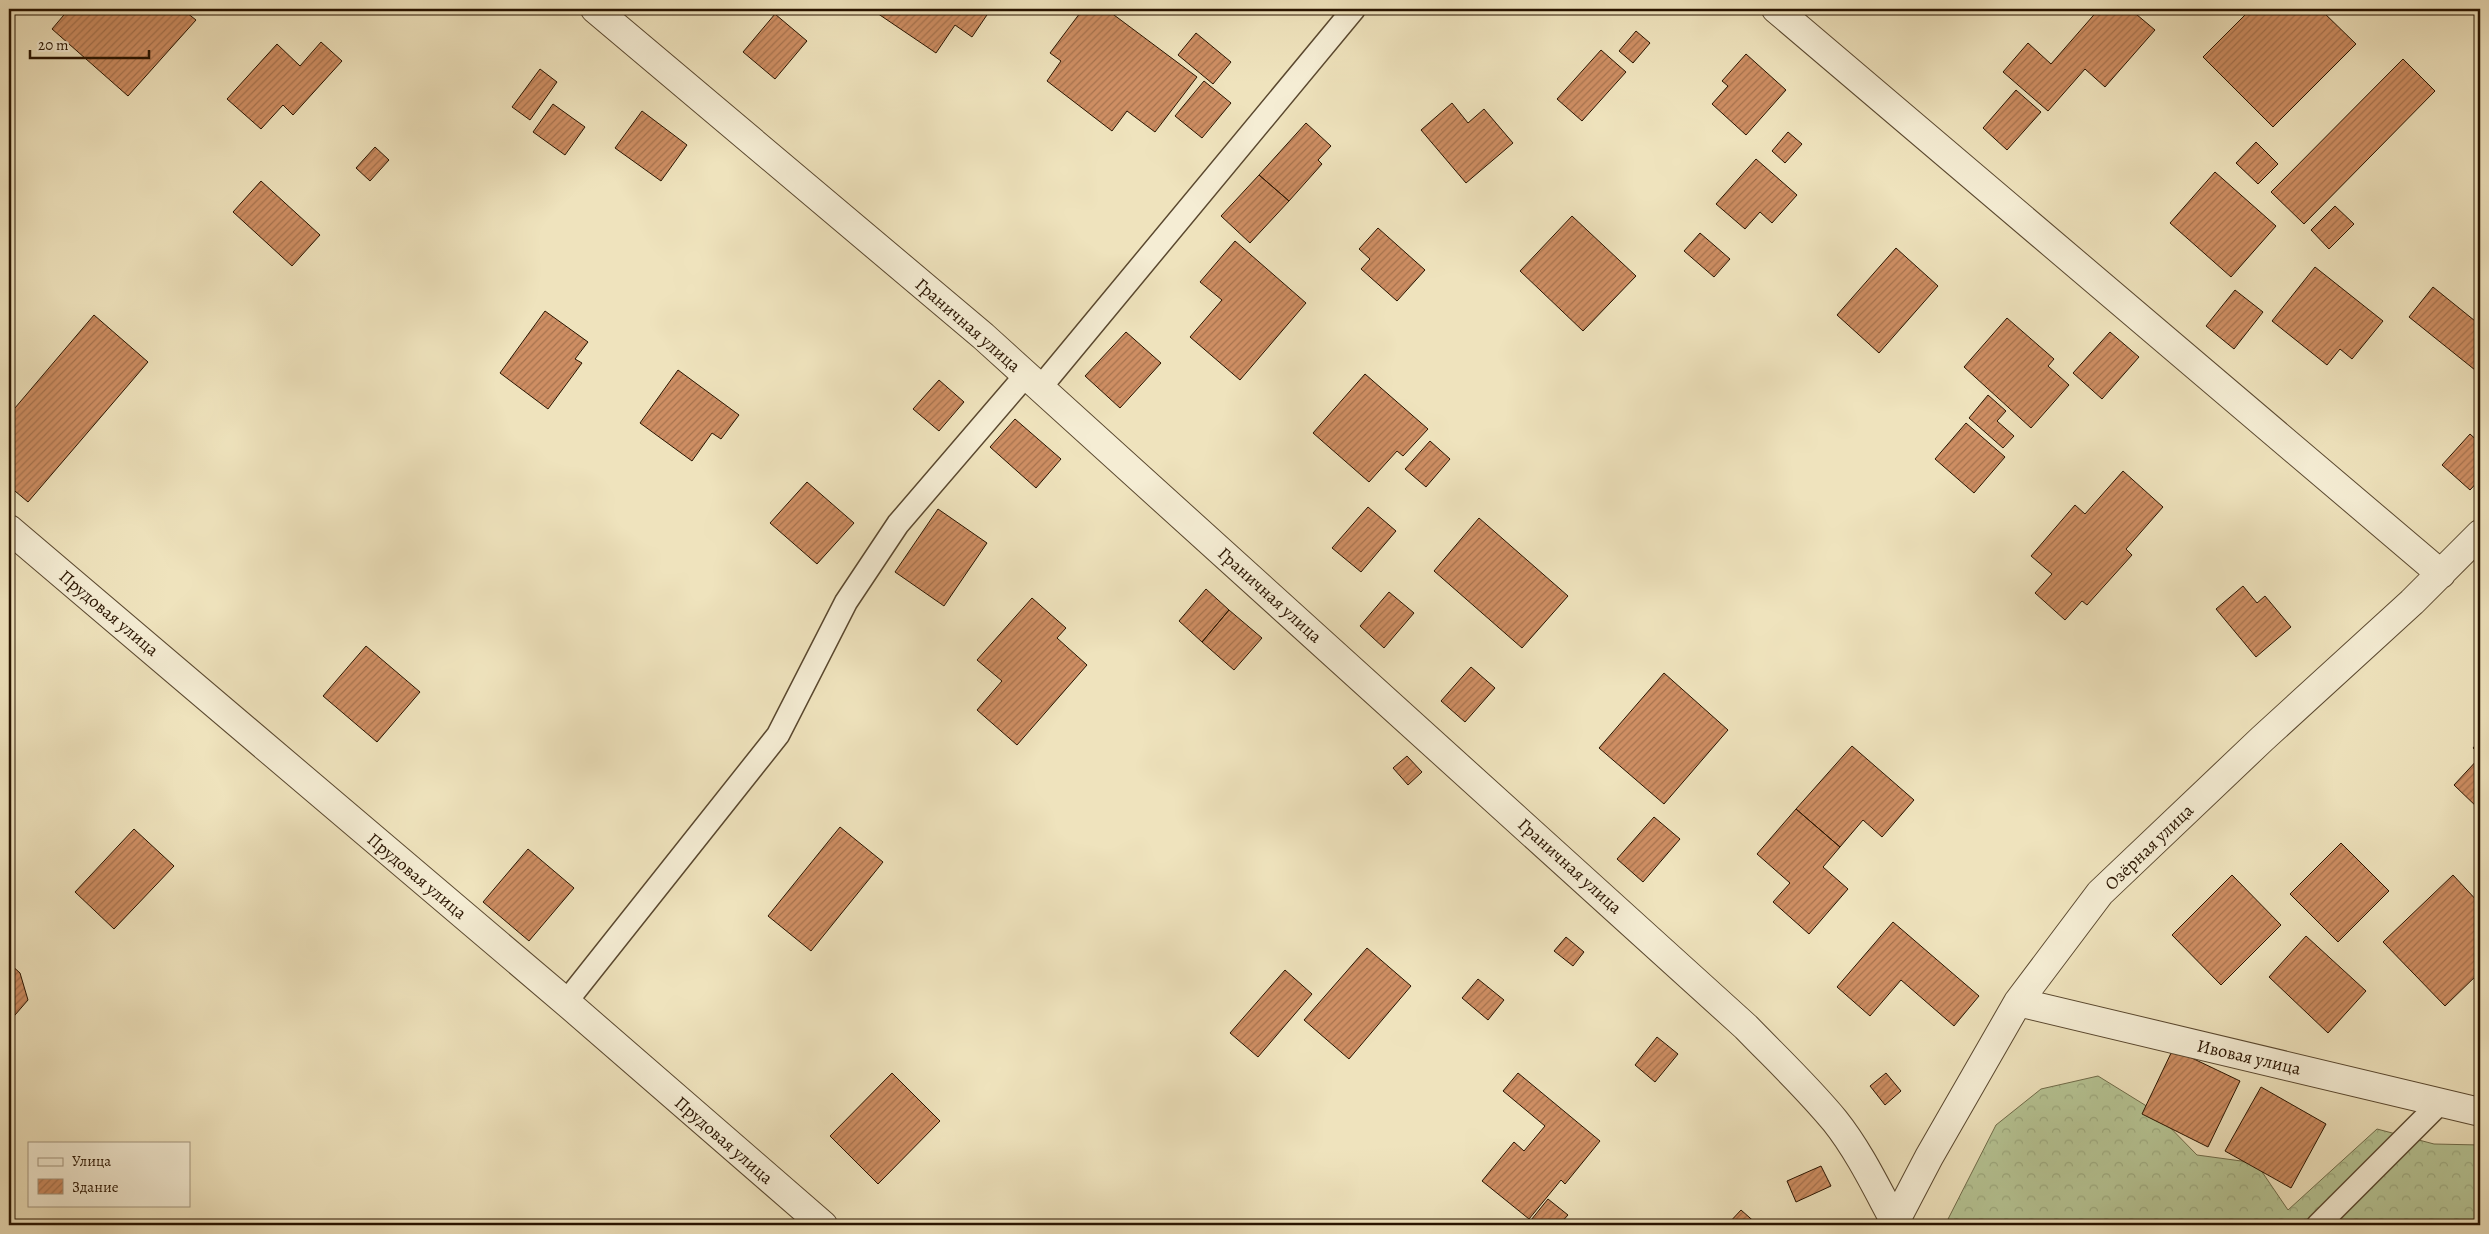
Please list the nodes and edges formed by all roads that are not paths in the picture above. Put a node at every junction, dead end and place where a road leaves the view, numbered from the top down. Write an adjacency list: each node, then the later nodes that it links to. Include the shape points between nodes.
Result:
1 (595, 9): 4 (street, Граничная улица)
2 (1354, 9): 4 (lane)
3 (1776, 9): 7 (street)
4 (1033, 381): 8 (lane, via 898,524 846,602 778,734); 12 (street, Граничная улица, via 1746,1027 1836,1122)
5 (9, 529): 8 (street, Прудовая улица)
6 (2480, 534): 7 (street, Озёрная улица)
7 (2441, 574): 9 (street, Озёрная улица, via 2100,893)
8 (566, 1002): 13 (street, Прудовая улица)
9 (2018, 1002): 10 (street, Ивовая улица); 12 (street, Озёрная улица, via 1929,1157)
10 (2441, 1102): 11 (street, Ивовая улица); 14 (lane)
11 (2480, 1112)
12 (1895, 1224)
13 (823, 1225)
14 (2318, 1225)

